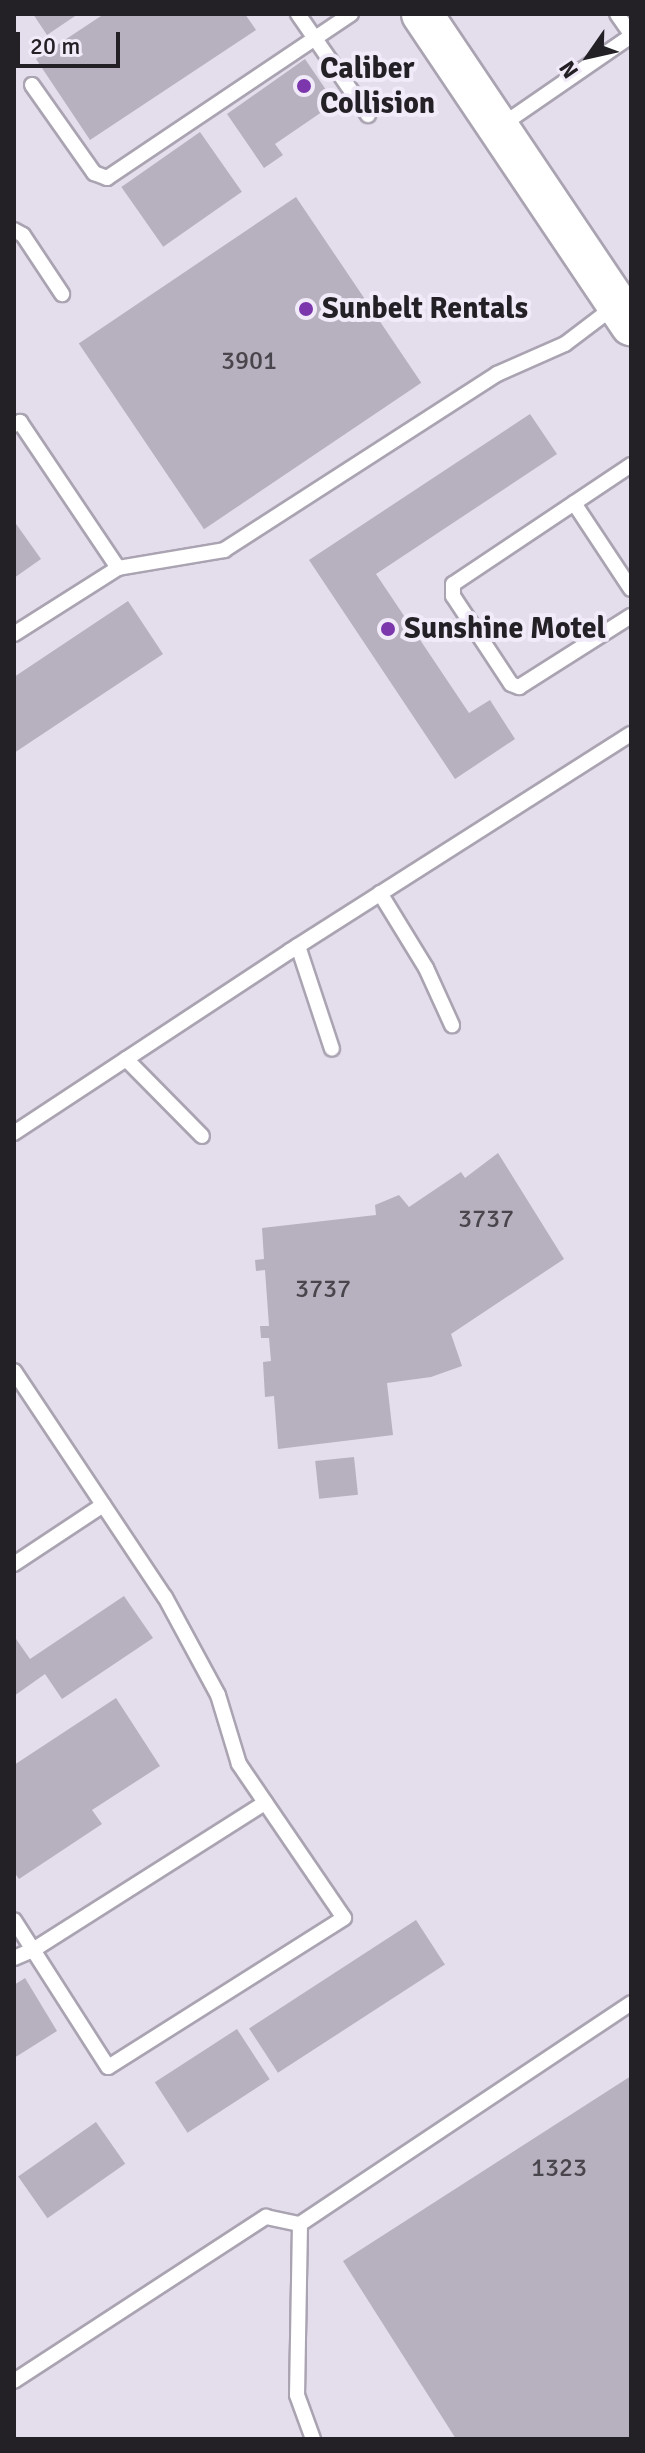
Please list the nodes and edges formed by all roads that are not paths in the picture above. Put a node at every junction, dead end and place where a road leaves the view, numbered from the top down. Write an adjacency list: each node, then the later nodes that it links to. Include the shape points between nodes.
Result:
1 (298, 14): 6 (lane)
2 (351, 14): 6 (lane)
3 (422, 14): 9 (main road)
4 (617, 14): 5 (lane)
5 (631, 35): 9 (lane)
6 (315, 38): 7 (lane, via 107,178 94,173); 8 (lane)
7 (32, 85)
8 (368, 115)
9 (499, 128): 12 (main road)
10 (14, 230): 11 (lane, via 23,235)
11 (62, 294)
12 (624, 315): 16 (lane, via 497,374 224,550)
13 (14, 425): 16 (lane, via 20,422)
14 (631, 465): 15 (lane)
15 (574, 503): 17 (lane); 18 (lane, via 453,584 453,596 511,684 519,687)
16 (118, 568): 19 (lane)
17 (631, 589)
18 (631, 616)
19 (14, 634)
20 (631, 734): 21 (lane)
21 (380, 893): 22 (lane); 23 (lane, via 426,968)
22 (298, 946): 24 (lane); 25 (lane)
23 (452, 1025)
24 (332, 1049)
25 (126, 1059): 26 (lane); 27 (lane)
26 (14, 1133)
27 (202, 1136)
28 (14, 1371): 29 (lane)
29 (103, 1505): 30 (lane); 31 (lane, via 165,1597 218,1695 239,1764)
30 (14, 1564)
31 (265, 1803): 33 (lane); 33 (lane, via 344,1918 108,2067)
32 (14, 1920): 33 (lane)
33 (33, 1950): 34 (lane)
34 (14, 1958)
35 (631, 2003): 36 (lane)
36 (300, 2224): 37 (lane, via 266,2217); 38 (lane, via 297,2395)
37 (14, 2381)
38 (313, 2439)

